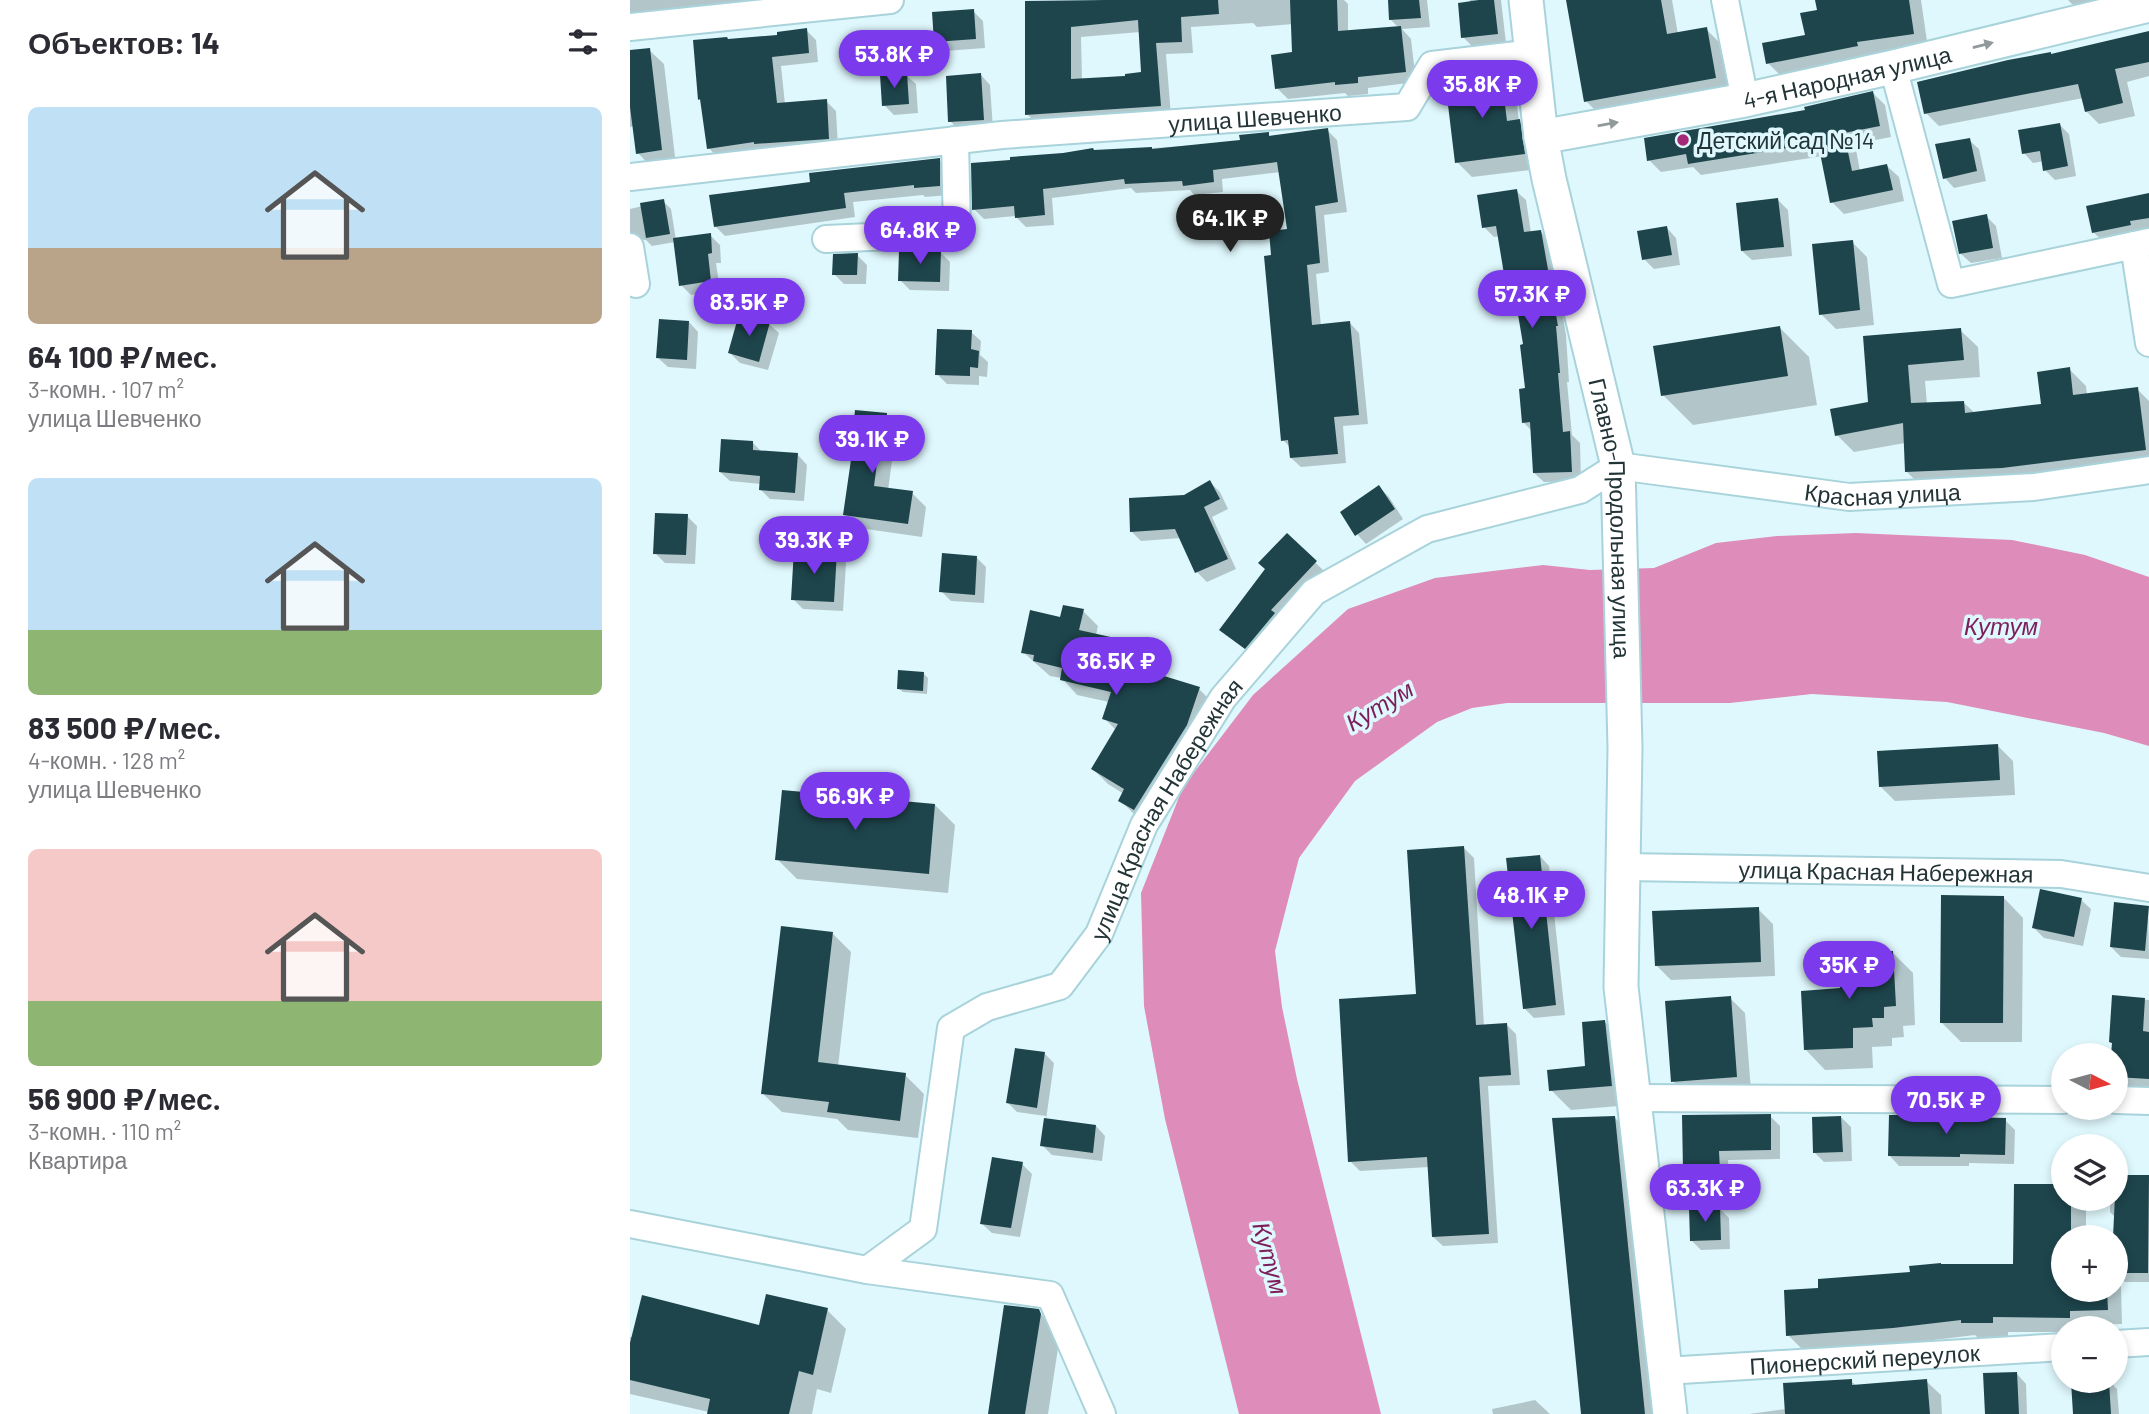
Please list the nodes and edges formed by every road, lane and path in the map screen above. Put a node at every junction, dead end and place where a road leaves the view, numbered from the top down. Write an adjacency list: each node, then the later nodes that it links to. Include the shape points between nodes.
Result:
1 (890, 0): 5 (street)
2 (1526, 0): 6 (street, Главно-Продольная улица)
3 (1725, 0): 8 (street)
4 (2149, 5): 7 (street, 4-я Народная улица, one-way to 4)
5 (630, 27)
6 (1532, 53): 9 (street, Главно-Продольная улица); 10 (street, улица Шевченко, via 1432,65 1407,107)
7 (1893, 67): 8 (street, 4-я Народная улица); 13 (street, via 1951,284)
8 (1745, 100): 9 (street, 4-я Народная улица, one-way to 8)
9 (1541, 137): 17 (street, Главно-Продольная улица)
10 (955, 140): 11 (street, улица Шевченко); 12 (street, via 957,233)
11 (630, 177)
12 (826, 239)
13 (2141, 244): 16 (street)
14 (630, 247): 15 (street)
15 (636, 284)
16 (2149, 343)
17 (1618, 466): 18 (street, Красная улица, via 1849,497 2034,487); 19 (street, Главно-Продольная улица); 26 (street, улица Красная Набережная, via 1580,491 1427,529 1314,592 1223,698 1144,825 1099,934 1060,986 987,1007 951,1028 923,1228)
18 (2149, 470)
19 (1624, 867): 20 (street, улица Красная Набережная, via 2061,874); 21 (street, via 1622,987)
20 (2149, 888)
21 (1635, 1098): 22 (street); 30 (street)
22 (2051, 1100)
23 (2128, 1100): 24 (street)
24 (2149, 1101)
25 (630, 1224): 26 (street)
26 (867, 1270): 31 (street, via 1050,1295)
27 (2149, 1342): 28 (street)
28 (2128, 1343)
29 (2051, 1349): 30 (street, Пионерский переулок)
30 (1665, 1371): 32 (street)
31 (1102, 1414)
32 (1670, 1414)

